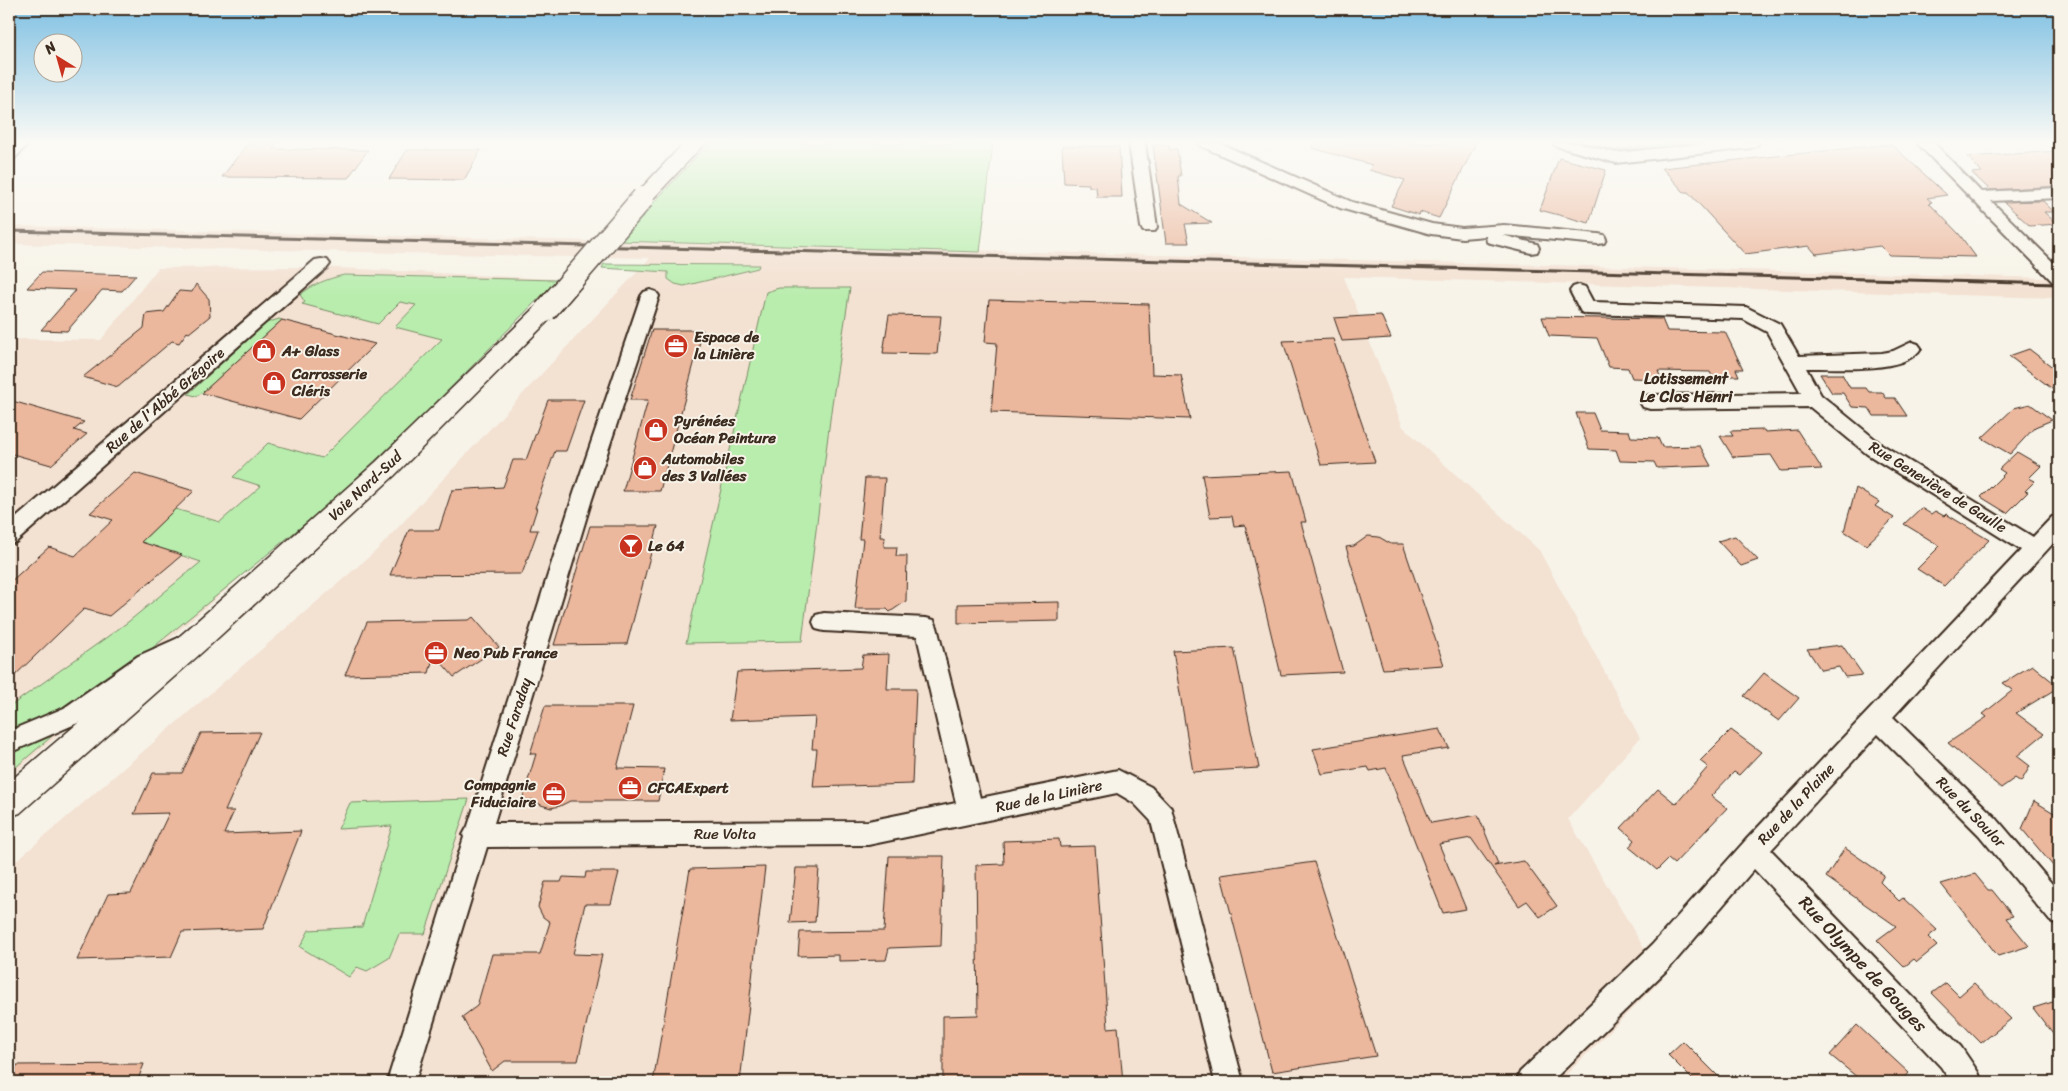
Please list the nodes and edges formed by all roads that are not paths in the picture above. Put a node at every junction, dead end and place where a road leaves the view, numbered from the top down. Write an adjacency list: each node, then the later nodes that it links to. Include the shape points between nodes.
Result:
1 (647, 194): 23 (main road, Voie Nord-Sud, bridge, via 545,311 385,470)
2 (1144, 194): 7 (street)
3 (1321, 194): 8 (street, via 1364,211 1431,229)
4 (1974, 194): 6 (street)
5 (2040, 194): 6 (street)
6 (1977, 197): 12 (street)
7 (1149, 227)
8 (1476, 232): 9 (street, via 1504,230); 10 (street)
9 (1598, 239)
10 (1531, 248)
11 (321, 264): 20 (street, Rue de l'Abbé Grégoire)
12 (2059, 278)
13 (1579, 290): 16 (street, Rue Geneviève de Gaulle, via 1587,308 1746,313 1774,328)
14 (650, 296): 28 (street, Rue Faraday)
15 (1912, 348): 16 (street, via 1897,357)
16 (1792, 363): 17 (street, Rue Geneviève de Gaulle)
17 (1814, 400): 18 (street); 21 (street, Rue Geneviève de Gaulle, via 1874,449)
18 (1650, 402)
19 (2059, 523): 21 (street, Rue de la Plaine)
20 (9, 536)
21 (2035, 548): 24 (street, Rue de la Plaine)
22 (824, 622): 27 (street, via 926,627)
23 (198, 638): 25 (street, via 146,663 72,715); 26 (main road, Voie Nord-Sud)
24 (1877, 717): 29 (street, Rue de la Plaine); 30 (street, Rue du Soulor, via 1988,827)
25 (9, 742)
26 (9, 802)
27 (971, 812): 28 (street, Rue Volta, via 868,833); 32 (street, Rue de la Linière, via 1118,781 1152,802 1162,816)
28 (476, 835): 31 (street, Rue Faraday)
29 (1754, 850): 33 (street, Rue de la Plaine, via 1662,955); 34 (street, Rue Olympe de Gouges, via 1951,1057)
30 (2059, 912)
31 (400, 1082)
32 (1229, 1082)
33 (1530, 1082)
34 (1968, 1082)

